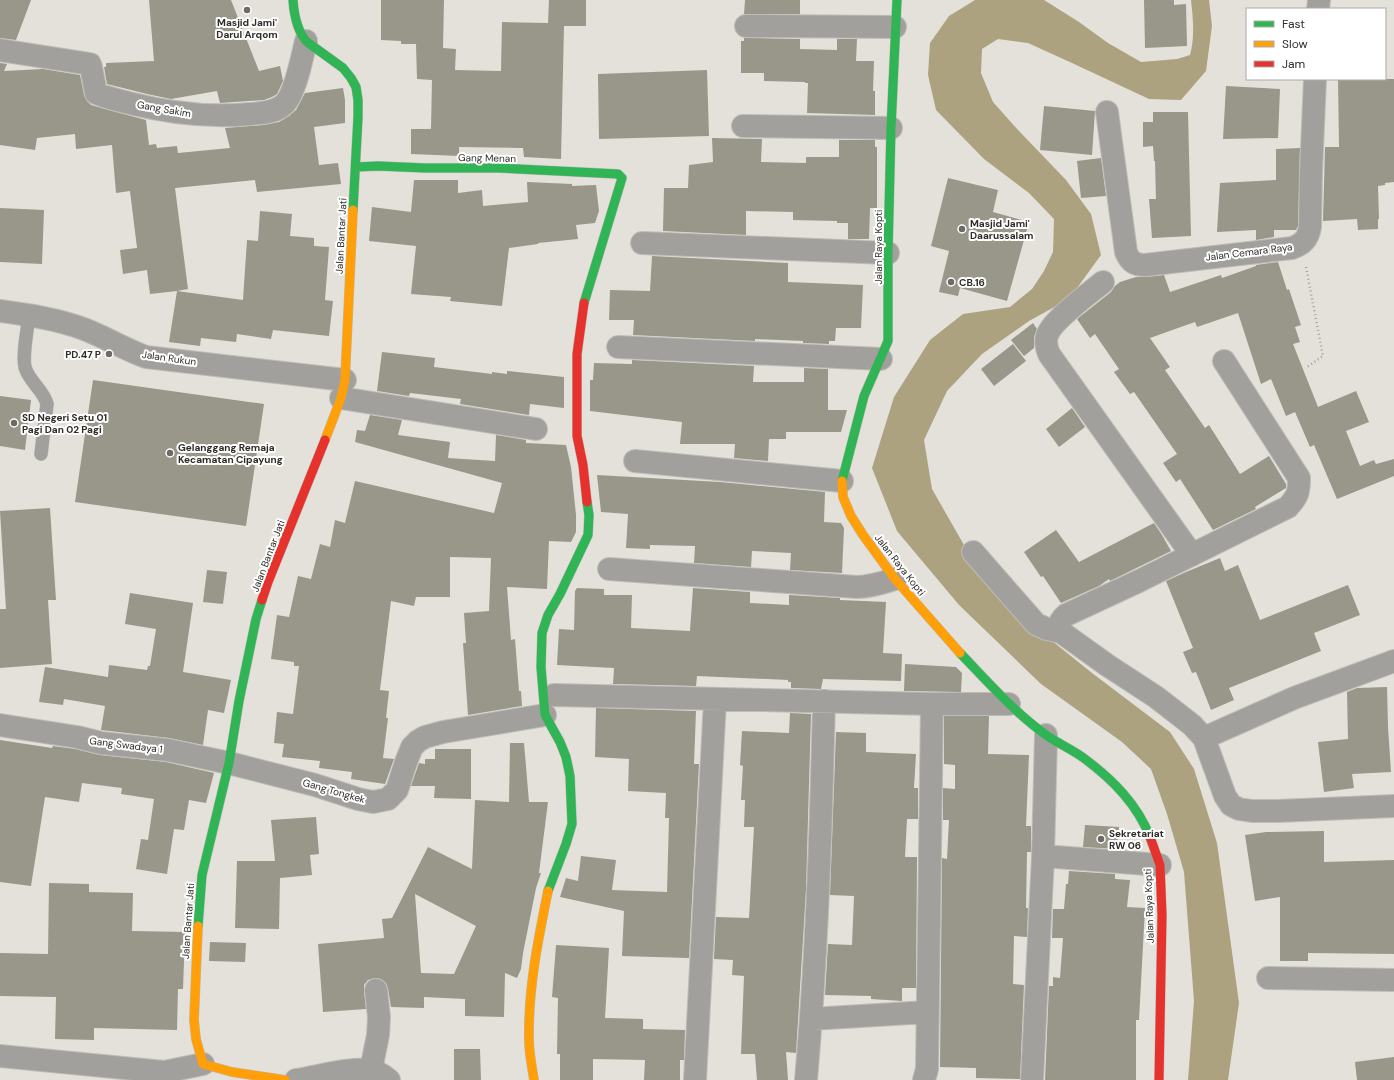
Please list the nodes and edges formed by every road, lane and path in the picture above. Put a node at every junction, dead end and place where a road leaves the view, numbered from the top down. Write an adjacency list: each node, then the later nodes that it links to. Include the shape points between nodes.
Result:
1 (293, 0): 5 (street, Jalan Bantar Jati, via 298,26)
2 (897, 0): 4 (street, Jalan Raya Kopti)
3 (746, 26): 4 (street)
4 (895, 27): 10 (street, Jalan Raya Kopti)
5 (306, 41): 6 (street, Gang Sakim, via 293,91 283,106 266,113 207,116 150,108 96,93 91,67 87,63); 11 (street, Jalan Bantar Jati, via 335,61 355,84 358,97)
6 (0, 50)
7 (1314, 80): 13 (street, Jalan Cemara Raya, via 1310,227 1309,235)
8 (1107, 112): 13 (street, Jalan Cemara Raya, via 1126,252 1135,264 1145,265 1292,248)
9 (743, 126): 10 (street)
10 (891, 128): 14 (street, Jalan Raya Kopti)
11 (356, 166): 22 (street, Jalan Bantar Jati); 38 (street, Gang Menan, via 499,168 618,174 622,178 584,302 580,325 577,354 578,436 589,515 588,535 548,615 542,633 541,667)
12 (642, 243): 14 (street)
13 (1302, 243): 21 (path, via 1323,356)
14 (888, 253): 19 (street, Jalan Raya Kopti, via 888,341)
15 (1103, 282): 28 (street, via 1054,324 1047,335 1047,348)
16 (0, 311): 17 (street, Jalan Rukun)
17 (29, 315): 22 (street, Jalan Rukun, via 85,329 146,357); 24 (lane, via 24,364 26,372 47,404)
18 (618, 347): 19 (street)
19 (881, 359): 26 (street, Jalan Raya Kopti, via 864,396)
20 (1224, 361): 28 (street, via 1298,478 1299,490 1296,499 1288,507)
21 (1307, 367)
22 (343, 389): 23 (street, Jalan Rukun); 42 (street, Jalan Bantar Jati, via 256,618)
23 (536, 429)
24 (41, 454)
25 (635, 461): 26 (street)
26 (842, 481): 30 (street, Jalan Raya Kopti, via 843,497 851,516)
27 (973, 552): 31 (street, via 1036,624)
28 (1192, 555): 31 (street, via 1066,615 1060,620)
29 (609, 569): 30 (street, via 857,587 872,586)
30 (894, 579): 37 (street, Jalan Raya Kopti)
31 (1061, 632): 41 (street, via 1107,666 1156,697 1192,725)
32 (1394, 660): 41 (street, via 1294,698)
33 (554, 695): 34 (street)
34 (715, 700): 35 (street); 58 (street)
35 (824, 701): 36 (street); 50 (street, via 821,834)
36 (932, 704): 37 (street); 49 (street)
37 (1009, 704): 40 (street, Jalan Raya Kopti)
38 (545, 715): 42 (street, Gang Tongkek, via 425,737 412,747 398,790 388,799 381,801 358,799 316,785); 57 (street, via 566,757 570,776 572,824 548,890 535,955 529,1010 529,1042)
39 (0, 725): 42 (street, Gang Swadaya 1, via 101,743 168,750)
40 (1046, 734): 44 (street); 45 (street, Jalan Raya Kopti, via 1085,759 1118,787 1132,803 1144,822)
41 (1204, 738): 43 (street, via 1225,796 1231,805 1239,809 1258,811)
42 (229, 763): 52 (street, Jalan Bantar Jati, via 202,875 199,906 194,1020)
43 (1394, 806)
44 (1043, 856): 45 (street); 61 (street)
45 (1160, 865): 62 (street, Jalan Raya Kopti, via 1162,915)
46 (1268, 978): 47 (street)
47 (1394, 980)
48 (376, 990): 53 (street)
49 (927, 1012): 50 (street); 60 (street, via 927,1069)
50 (811, 1019): 59 (street)
51 (0, 1056): 54 (street)
52 (203, 1064): 54 (street); 55 (street, via 225,1071)
53 (380, 1075): 56 (street, via 356,1070)
54 (164, 1076)
55 (285, 1080)
56 (296, 1080)
57 (534, 1080)
58 (695, 1080)
59 (806, 1080)
60 (924, 1080)
61 (1032, 1080)
62 (1159, 1080)

